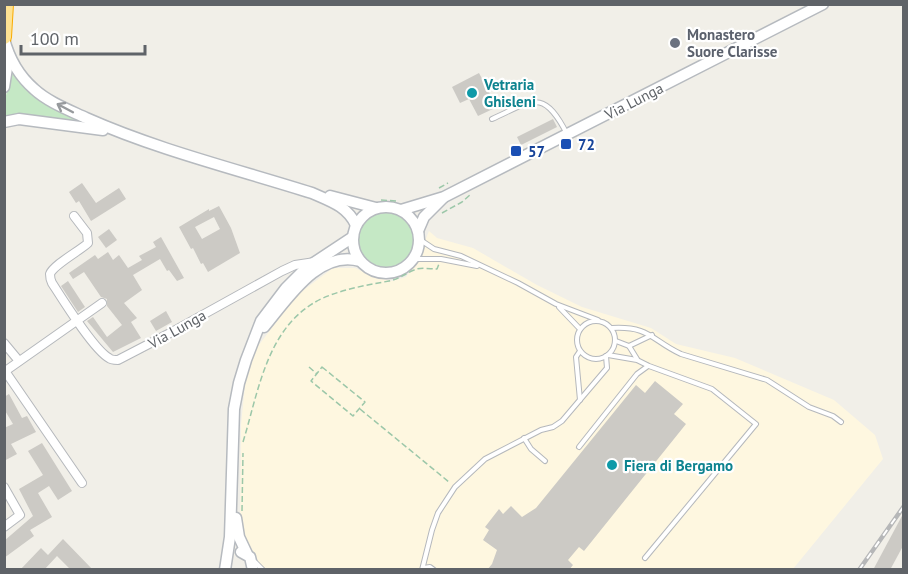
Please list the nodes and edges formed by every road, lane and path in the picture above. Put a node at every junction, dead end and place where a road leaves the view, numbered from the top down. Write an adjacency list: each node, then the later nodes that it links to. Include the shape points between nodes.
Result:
1 (6, 4): 3 (highway)
2 (823, 4): 9 (street, Via Lunga)
3 (4, 38): 4 (street)
4 (9, 55): 5 (street); 8 (street, one-way to 4, via 63,108 35,90)
5 (4, 87)
6 (492, 119): 9 (lane, via 530,102 542,102 552,110)
7 (4, 122): 8 (street, via 19,119)
8 (118, 132): 11 (street)
9 (567, 135): 10 (street, Via Lunga)
10 (468, 185): 12 (street, Via Lunga); 15 (path, via 472,193)
11 (312, 193): 13 (street, Via Lunga); 17 (street, via 341,206)
12 (444, 197): 14 (street, Via Lunga); 18 (street, Via Lunga, via 424,217)
13 (376, 208): 14 (street, Via Lunga); 17 (street)
14 (400, 210): 18 (street, via 411,218)
15 (442, 213)
16 (74, 216): 30 (street, Via Lunga, via 87,233 88,243 55,267 50,277)
17 (356, 225): 19 (street)
18 (418, 235): 21 (street, Via Lunga); 24 (lane, via 434,249)
19 (352, 237): 22 (street); 23 (street, Via Lunga)
20 (441, 259): 21 (lane); 24 (lane); 50 (path, via 437,269 415,269 403,277 366,284 322,298 302,311 272,350)
21 (413, 260): 22 (street, Via Lunga, via 404,268 387,273 371,270)
22 (360, 261): 34 (street, Via Lunga, via 339,259 316,271)
23 (315, 262): 25 (street, Via Lunga); 26 (street, Via Lunga)
24 (486, 268): 28 (lane)
25 (287, 269): 26 (street); 30 (street, Via Lunga, via 118,360 108,358)
26 (298, 275): 34 (street, Via Lunga, via 268,310)
27 (102, 303): 30 (street)
28 (556, 304): 29 (lane); 32 (lane)
29 (598, 320): 31 (lane); 32 (lane)
30 (77, 321): 41 (street)
31 (612, 328): 33 (lane, via 627,327); 35 (lane)
32 (580, 329): 38 (lane)
33 (652, 335): 37 (lane); 48 (lane, via 681,354 767,380)
34 (256, 336): 54 (street, Via Lunga, via 236,395)
35 (616, 341): 37 (lane); 39 (lane)
36 (4, 343): 41 (street)
37 (629, 346): 40 (lane)
38 (580, 351): 39 (lane, via 595,359); 46 (lane, via 576,357)
39 (607, 356): 40 (lane); 46 (lane, via 608,368)
40 (637, 360): 42 (lane)
41 (19, 361): 44 (street)
42 (649, 366): 51 (lane, via 637,374); 61 (lane, via 712,389 756,424)
43 (309, 367): 45 (path)
44 (5, 371): 55 (street)
45 (317, 374): 47 (path, via 311,381 319,388 353,416); 47 (path, via 322,367 365,402)
46 (580, 400): 49 (lane, via 562,421)
47 (359, 409): 56 (path)
48 (841, 422)
49 (524, 438): 53 (lane); 56 (lane, via 485,459)
50 (243, 443)
51 (579, 447)
52 (243, 454): 58 (path)
53 (545, 461)
54 (233, 479): 60 (street, Via Lunga); 62 (street, Via Lunga, via 237,531)
55 (82, 483)
56 (455, 487): 63 (lane, via 438,513)
57 (4, 488): 59 (street, via 20,515)
58 (242, 518)
59 (4, 527)
60 (228, 558): 62 (street, via 235,552); 64 (street, Via Lunga)
61 (645, 558)
62 (250, 561): 65 (lane)
63 (423, 569): 66 (lane)
64 (225, 570)
65 (263, 570)
66 (434, 570)

